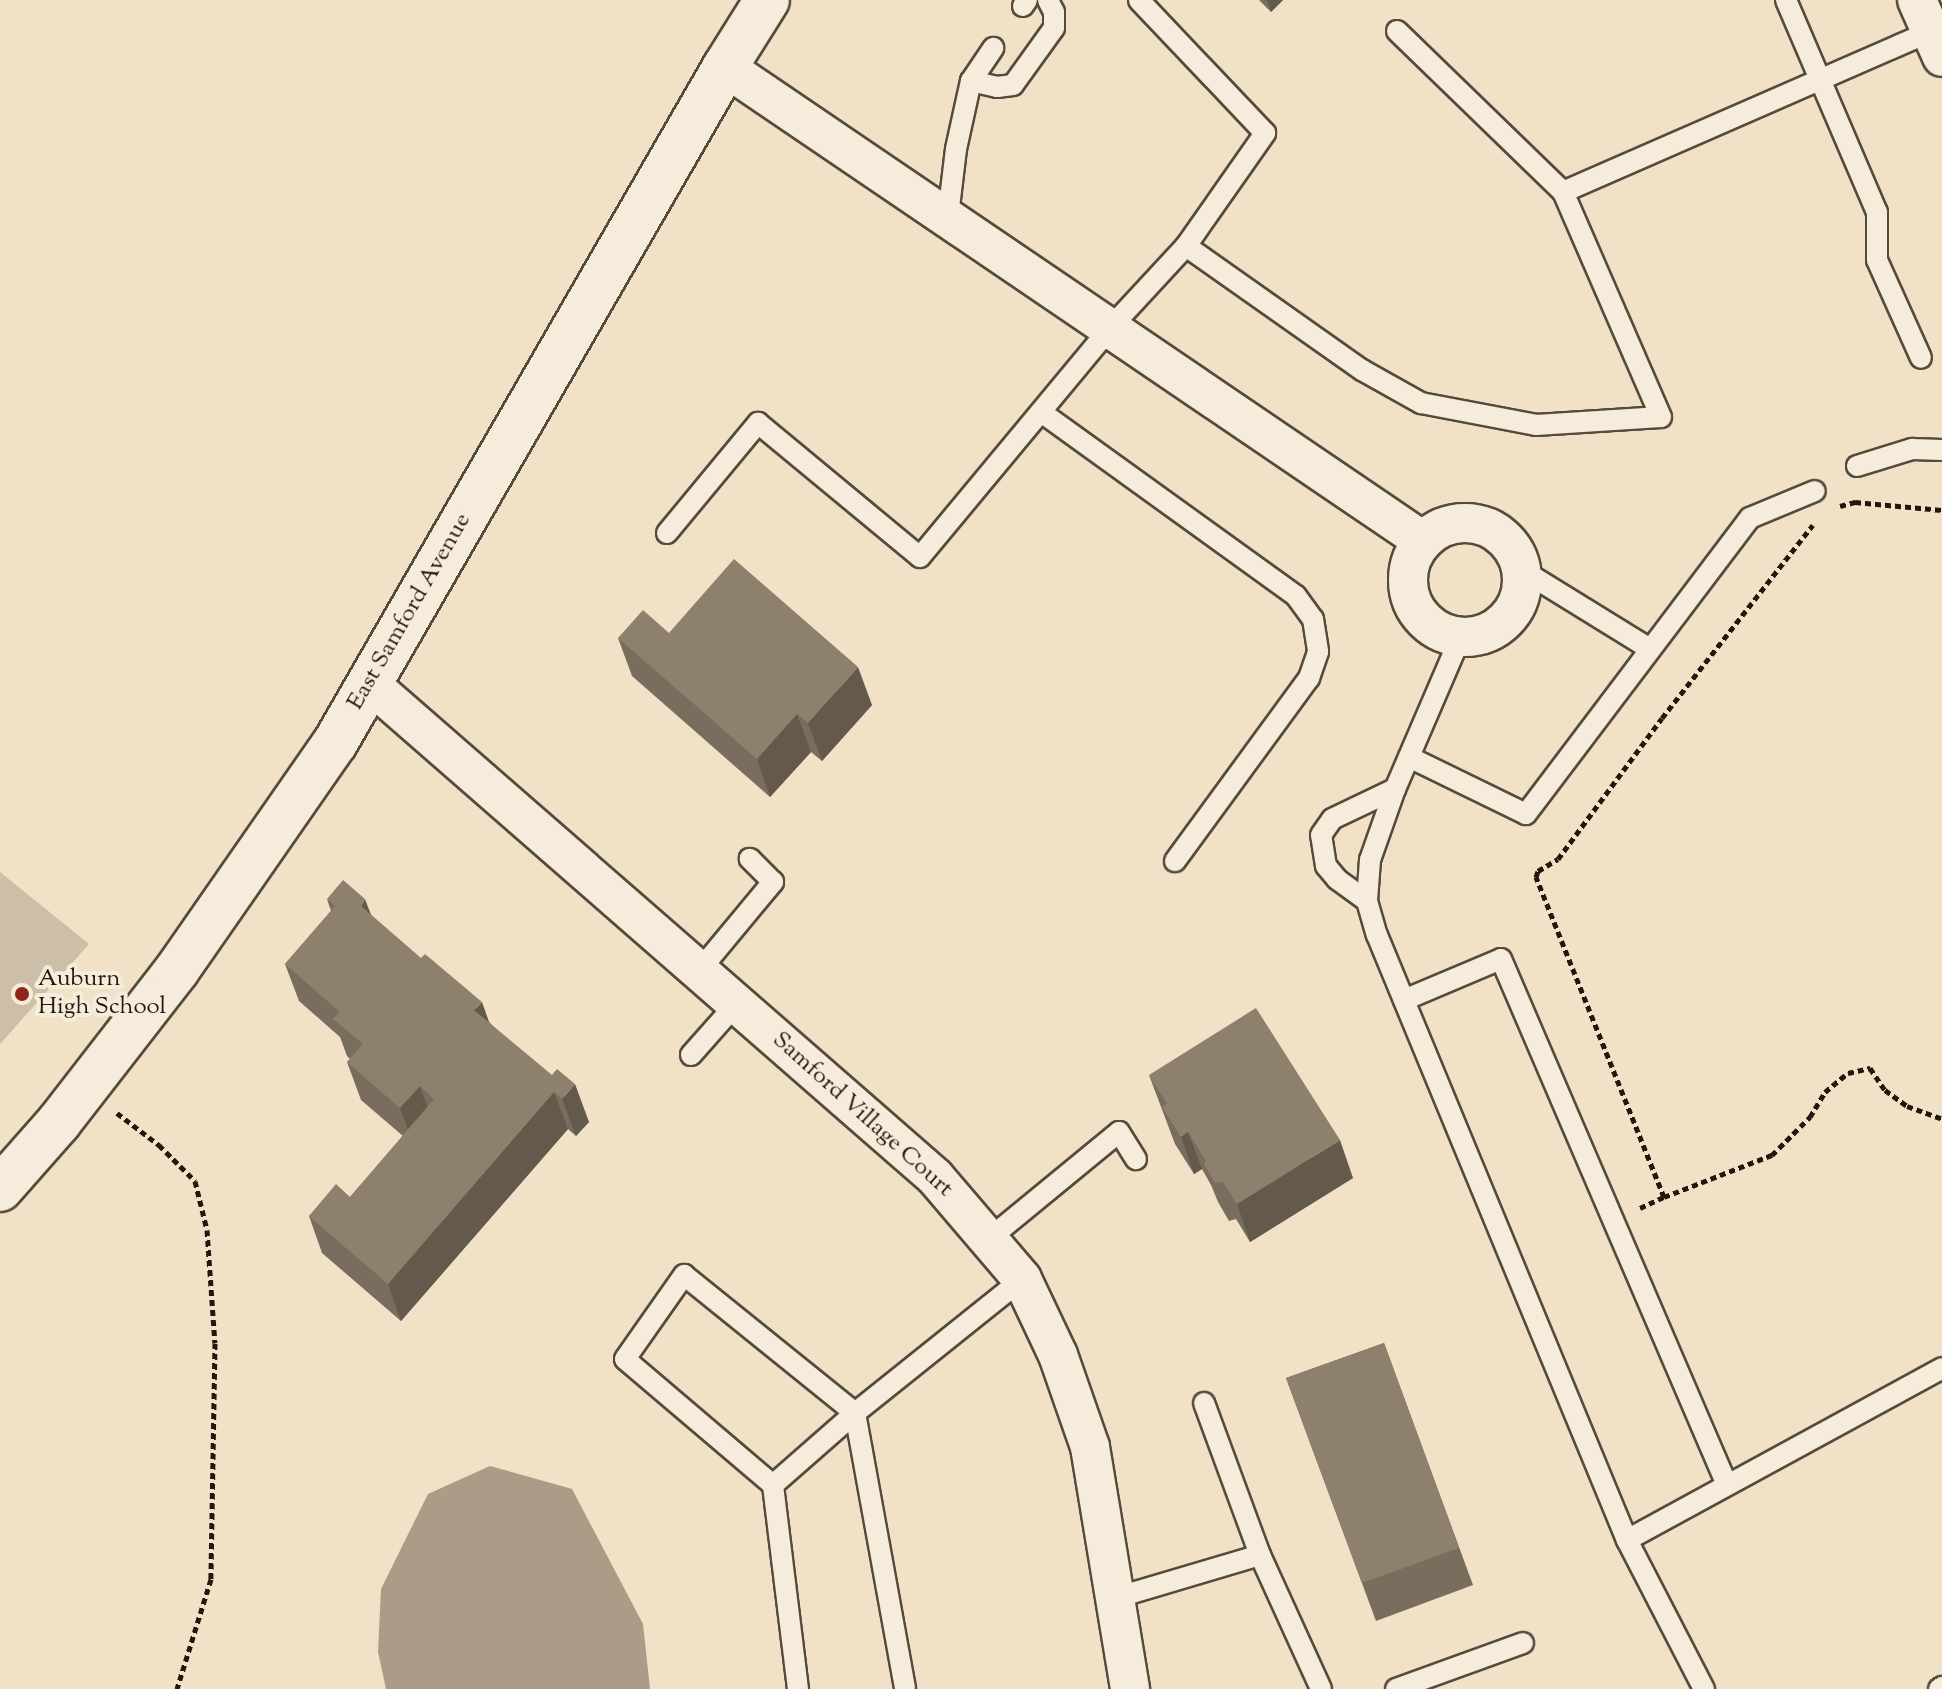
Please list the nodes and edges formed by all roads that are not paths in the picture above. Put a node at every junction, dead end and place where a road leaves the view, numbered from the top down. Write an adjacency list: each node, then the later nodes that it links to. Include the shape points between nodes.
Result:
1 (767, 0): 8 (street, East Samford Avenue)
2 (1048, 0): 10 (lane, via 1054,28 1013,85)
3 (1139, 0): 13 (lane, via 1265,133)
4 (1786, 0): 9 (lane)
5 (1930, 29): 9 (lane)
6 (1397, 31): 11 (lane)
7 (993, 48): 10 (lane)
8 (725, 67): 12 (street); 25 (street, East Samford Avenue)
9 (1822, 78): 11 (lane); 15 (lane, via 1877,212 1877,260)
10 (971, 81): 12 (lane)
11 (1563, 192): 13 (lane, via 1661,417 1536,425 1421,403 1362,370)
12 (948, 216): 14 (street)
13 (1186, 246): 14 (lane)
14 (1110, 328): 16 (lane); 21 (street)
15 (1921, 358)
16 (1041, 412): 20 (lane, via 920,557 758,423); 29 (lane, via 1296,596 1313,619 1318,652 1309,678)
17 (1942, 450): 18 (lane, via 1912,449)
18 (1857, 466)
19 (1815, 491): 24 (lane, via 1750,518)
20 (667, 533)
21 (1423, 541): 22 (street, via 1446,525 1484,525 1514,549); 23 (street, via 1409,565 1412,602 1437,629)
22 (1522, 570): 23 (street, via 1518,604 1506,620 1491,631); 24 (lane)
23 (1461, 636): 26 (lane)
24 (1650, 649): 26 (lane, via 1526,814)
25 (369, 683): 31 (street, Samford Village Court); 36 (street, East Samford Avenue, via 335,743 177,970)
26 (1409, 757): 27 (lane)
27 (1395, 789): 30 (lane, via 1370,860); 30 (lane, via 1332,819 1321,835 1326,866)
28 (750, 859): 31 (lane, via 773,882)
29 (1175, 861)
30 (1367, 901): 32 (lane)
31 (699, 971): 33 (street, Samford Village Court)
32 (1404, 1000): 43 (lane, via 1501,959); 44 (lane)
33 (737, 1003): 34 (lane); 37 (street, Samford Village Court, via 935,1177)
34 (691, 1055)
35 (1136, 1159): 37 (lane, via 1119,1132)
36 (0, 1189)
37 (990, 1238): 38 (street, Samford Village Court)
38 (1022, 1279): 41 (lane); 46 (street, Samford Village Court, via 1058,1355 1090,1447)
39 (1942, 1368): 43 (lane)
40 (1204, 1403): 45 (lane)
41 (855, 1413): 42 (lane); 42 (lane, via 684,1275 625,1359); 49 (lane)
42 (773, 1485): 48 (lane)
43 (1727, 1485): 44 (lane)
44 (1627, 1540): 53 (lane)
45 (1260, 1555): 46 (lane); 51 (lane)
46 (1115, 1598): 50 (street, Samford Village Court)
47 (1523, 1643): 52 (lane)
48 (798, 1689)
49 (905, 1689)
50 (1130, 1689)
51 (1321, 1689)
52 (1396, 1689)
53 (1704, 1689)

